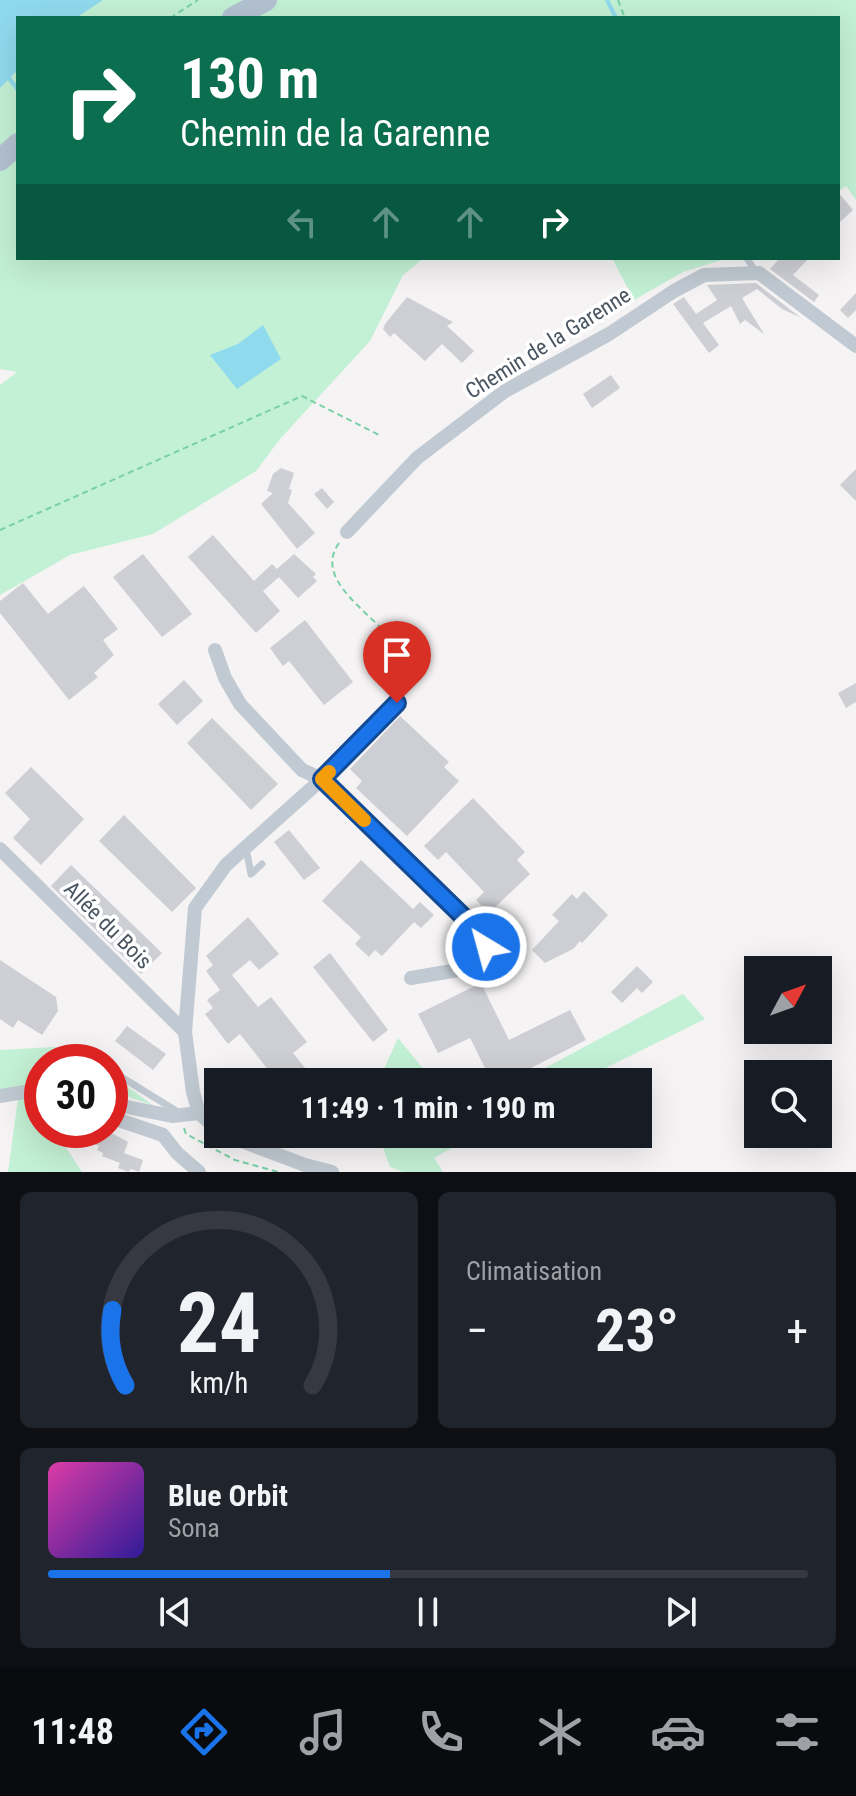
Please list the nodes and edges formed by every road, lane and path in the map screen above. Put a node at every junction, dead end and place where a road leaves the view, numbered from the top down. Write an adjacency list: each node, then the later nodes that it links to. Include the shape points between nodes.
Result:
1 (198, 0): 3 (path)
2 (266, 0): 4 (main road)
3 (173, 16)
4 (237, 16)
5 (16, 146): 6 (main road)
6 (0, 160)
7 (748, 260): 8 (lane)
8 (756, 273): 9 (street); 12 (street, Chemin de la Garenne, via 704,275 505,391 417,458)
9 (856, 346)
10 (379, 435): 11 (path, via 302,396)
11 (0, 530)
12 (347, 532): 14 (path, via 335,548 335,578 405,660 406,681)
13 (215, 650): 15 (street, via 240,704 302,770)
14 (397, 703): 15 (street)
15 (322, 779): 16 (street); 19 (street, via 478,931 486,947 458,970)
16 (246, 847): 18 (lane, via 251,874); 20 (street, via 195,908)
17 (0, 849): 20 (street, Allée du Bois)
18 (262, 864)
19 (411, 978)
20 (185, 1032): 25 (street)
21 (128, 1082): 26 (lane)
22 (24, 1091): 23 (street)
23 (0, 1096)
24 (128, 1107): 26 (street)
25 (199, 1113): 26 (street); 27 (street)
26 (176, 1115): 29 (street); 32 (path, via 186,1134 235,1160)
27 (204, 1117)
28 (128, 1123): 29 (street)
29 (163, 1135): 31 (street)
30 (260, 1148): 33 (street)
31 (199, 1172)
32 (278, 1172)
33 (332, 1172)

